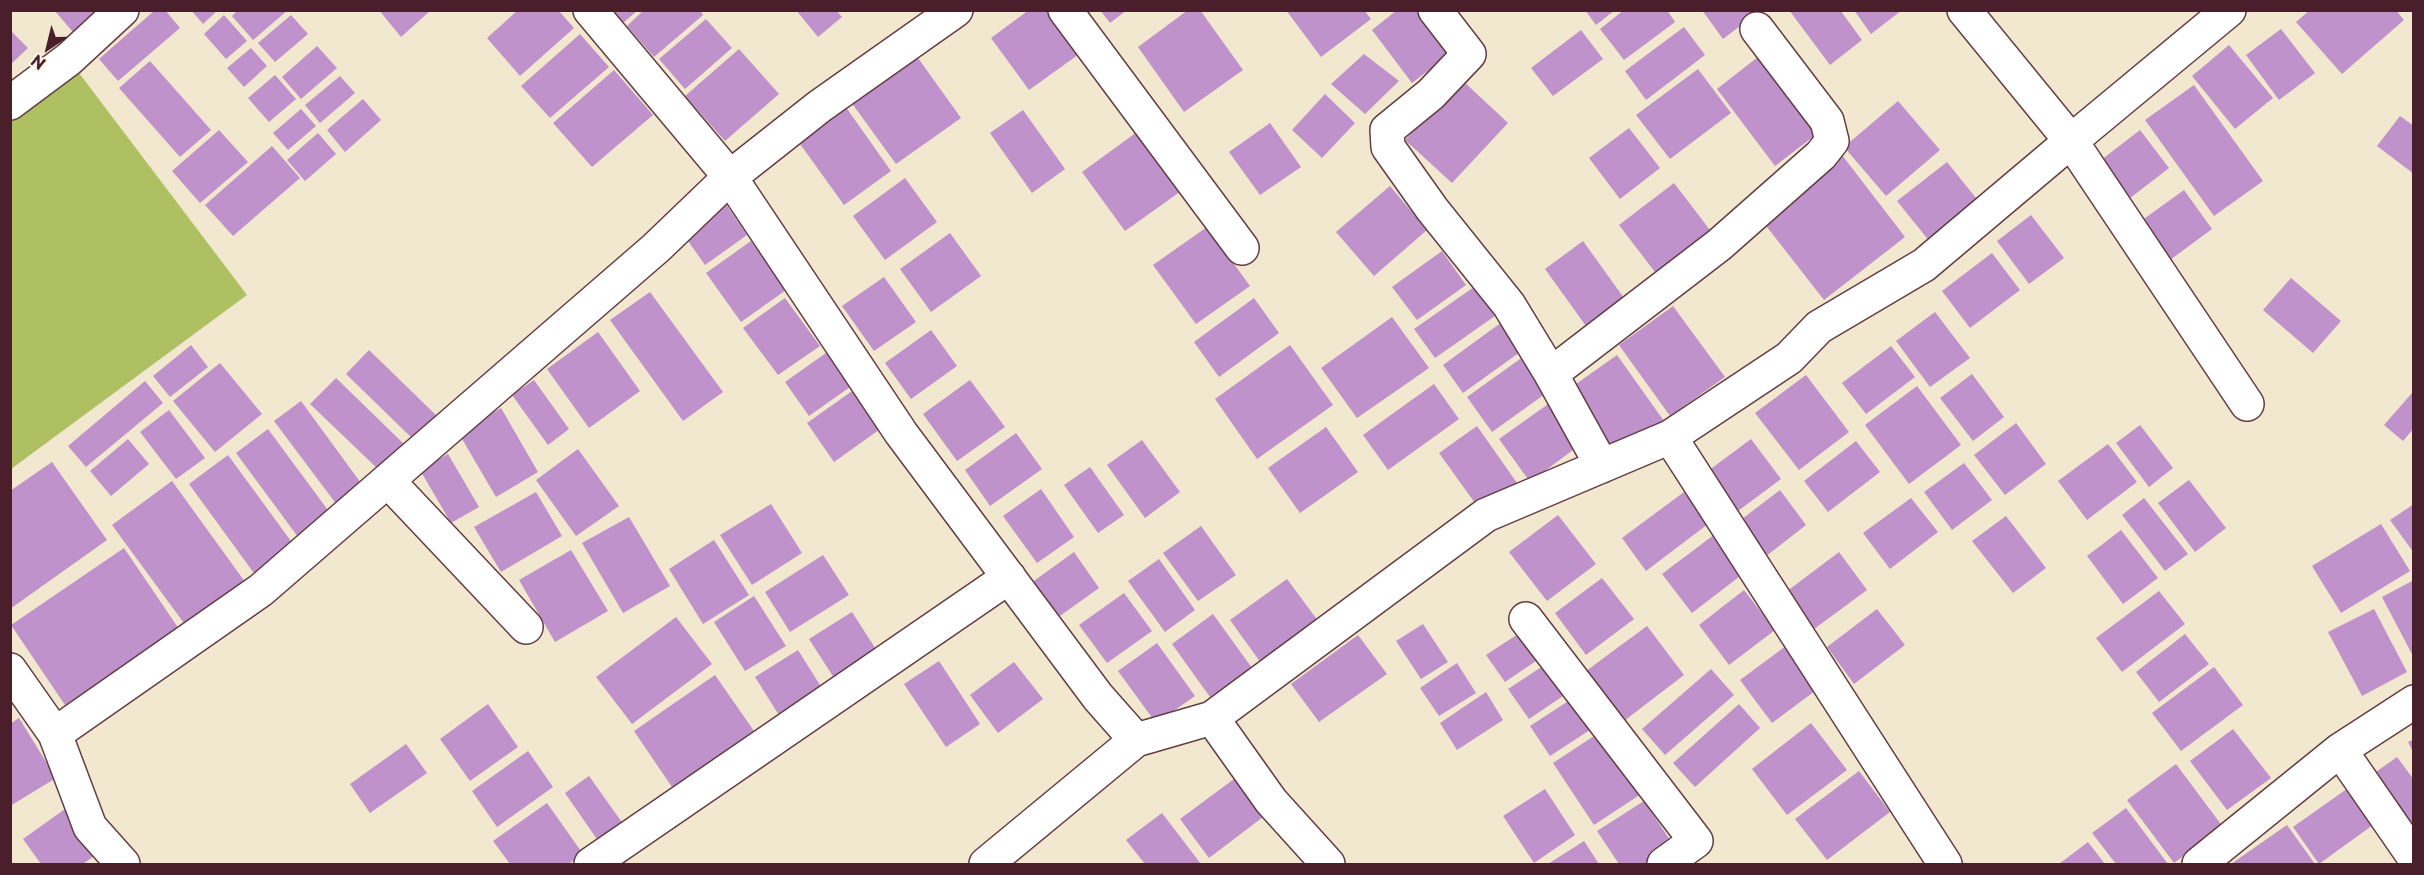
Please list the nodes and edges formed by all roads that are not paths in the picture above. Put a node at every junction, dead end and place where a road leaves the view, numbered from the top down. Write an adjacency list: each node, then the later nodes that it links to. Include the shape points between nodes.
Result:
1 (122, 10): 9 (street, via 69,59)
2 (590, 10): 11 (street)
3 (956, 10): 11 (street, via 820,106)
4 (1065, 10): 12 (street)
5 (1435, 10): 13 (street, via 1469,54 1431,94 1387,130 1388,147 1432,210 1509,305)
6 (1964, 10): 10 (street)
7 (2229, 10): 10 (street)
8 (1757, 29): 13 (street, via 1827,121 1832,141 1719,245)
9 (10, 103)
10 (2071, 141): 14 (street); 15 (street, via 1924,265 1819,327 1789,358)
11 (730, 177): 17 (street, via 656,249); 18 (street, via 901,433)
12 (1242, 248)
13 (1551, 374): 16 (street)
14 (2247, 404)
15 (1670, 437): 16 (street); 33 (street)
16 (1602, 466): 23 (street, via 1486,515)
17 (388, 481): 20 (street); 24 (street, via 261,590)
18 (1009, 577): 25 (street, via 1098,697); 29 (street)
19 (1526, 619): 32 (street, via 1696,841)
20 (526, 627)
21 (15, 686): 24 (street)
22 (2414, 702): 26 (street)
23 (1212, 718): 25 (street); 31 (street, via 1271,801)
24 (54, 734): 28 (street, via 90,827)
25 (1136, 740): 30 (street)
26 (2340, 750): 27 (street); 34 (street)
27 (2414, 857)
28 (123, 864)
29 (591, 864)
30 (986, 864)
31 (1328, 864)
32 (1664, 864)
33 (1945, 864)
34 (2199, 864)

